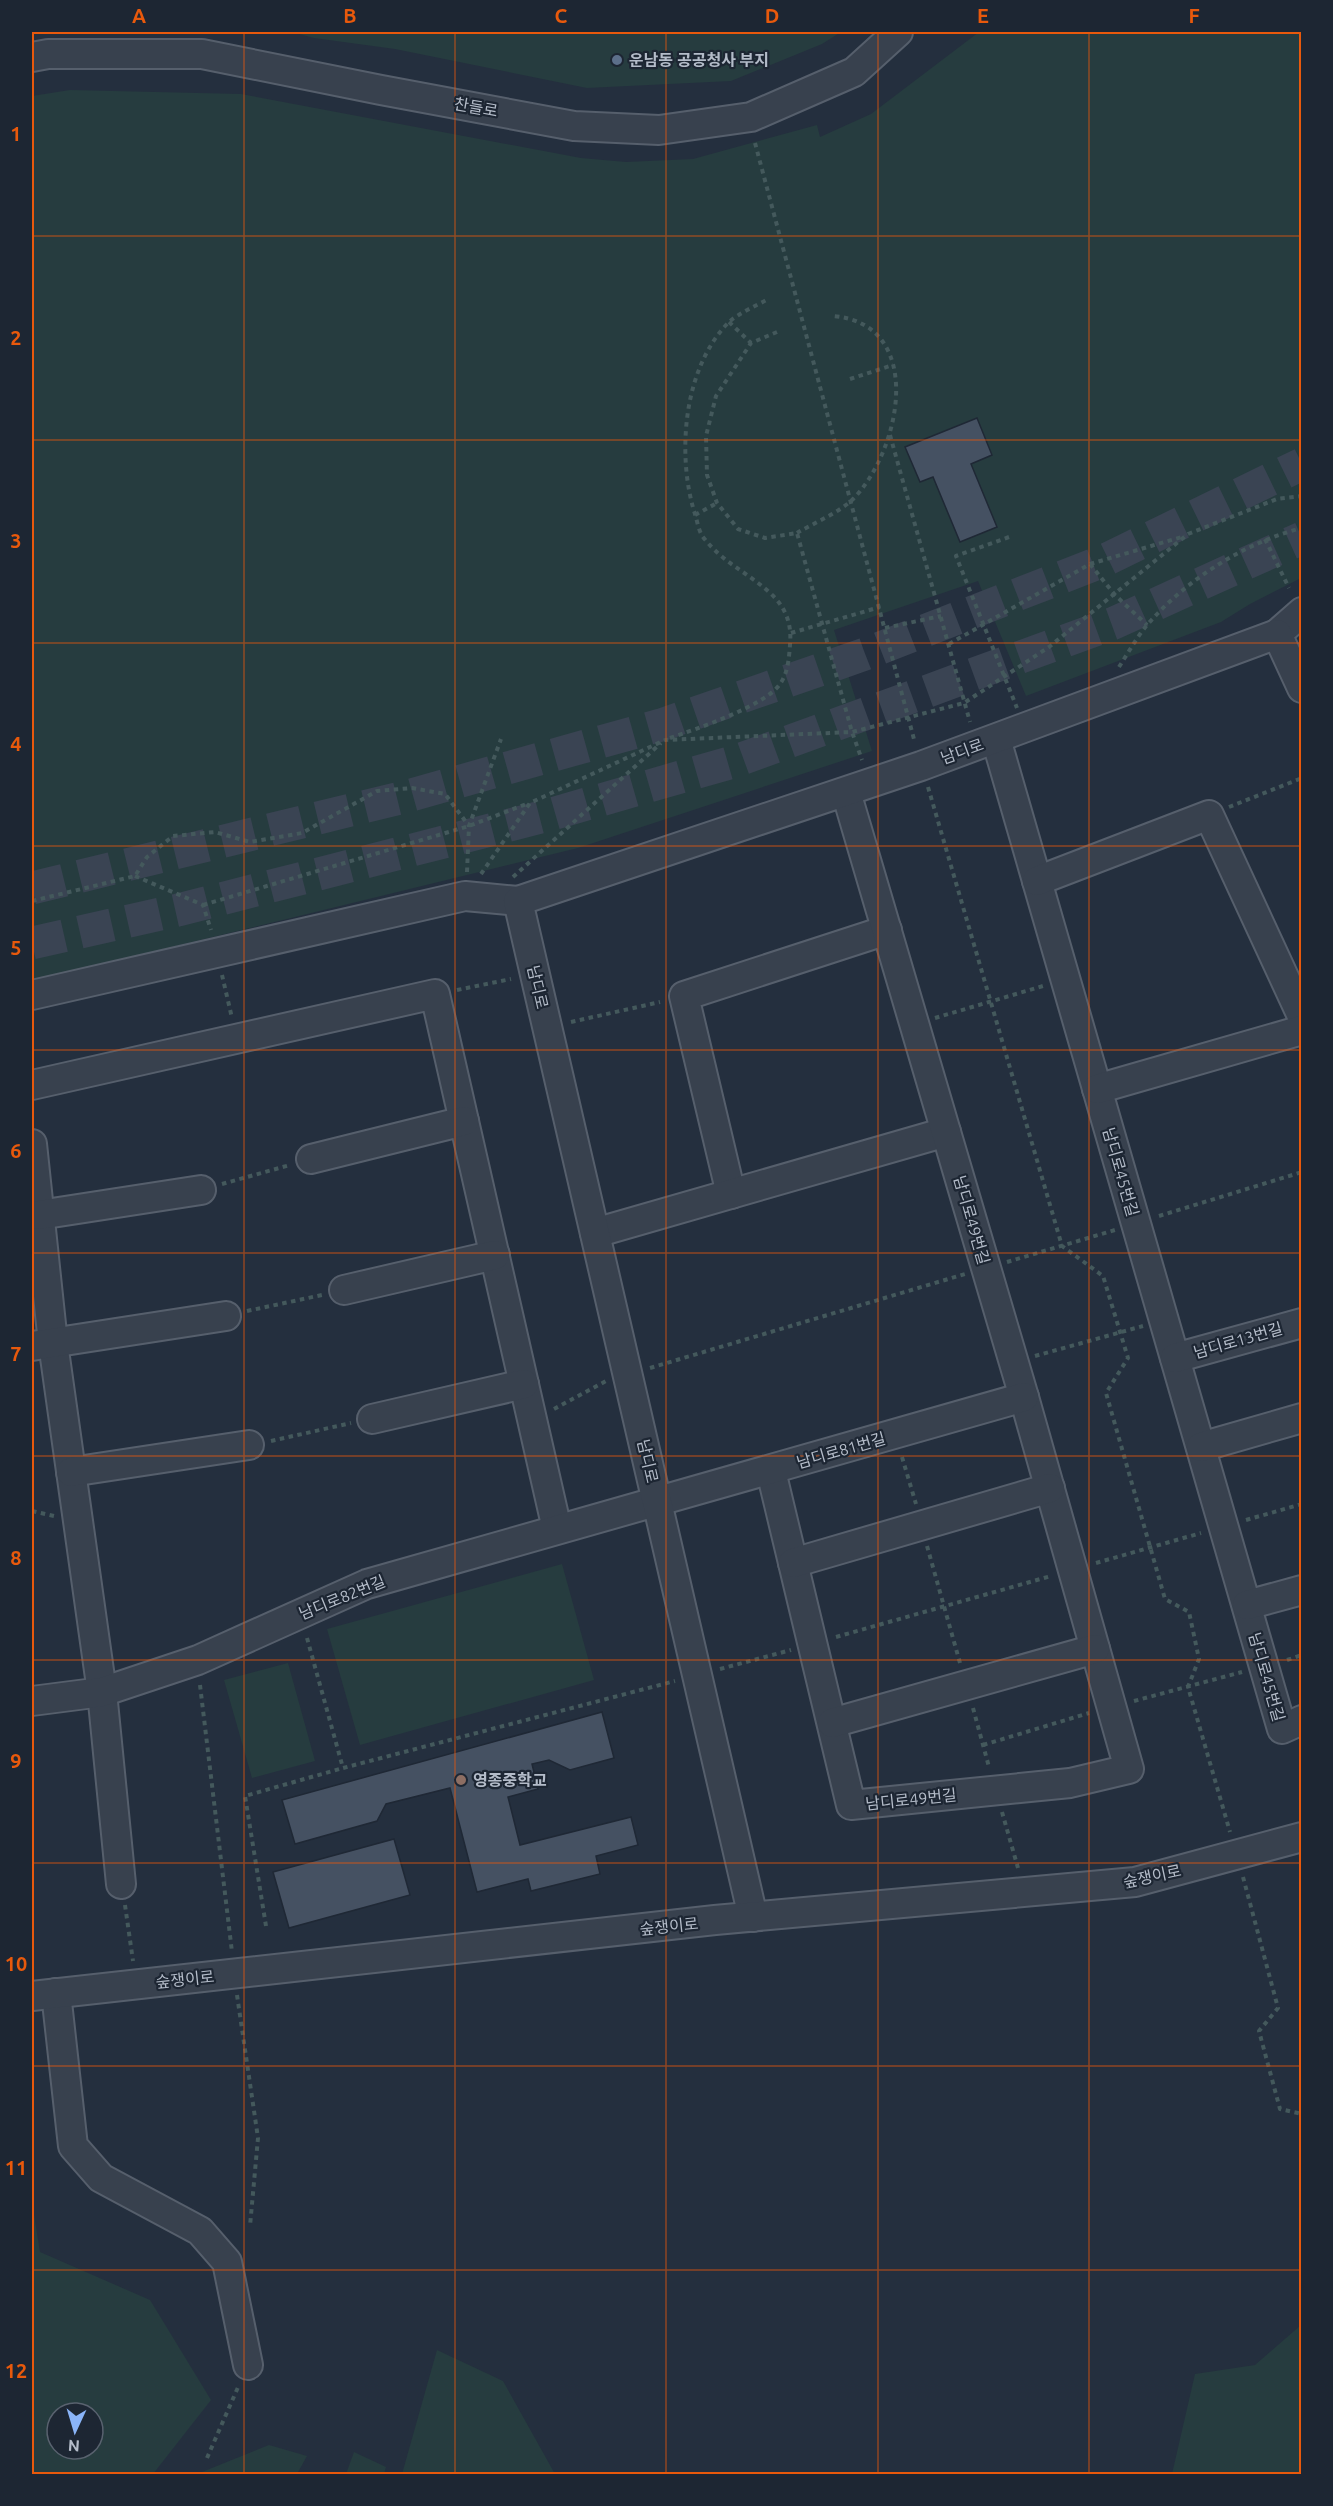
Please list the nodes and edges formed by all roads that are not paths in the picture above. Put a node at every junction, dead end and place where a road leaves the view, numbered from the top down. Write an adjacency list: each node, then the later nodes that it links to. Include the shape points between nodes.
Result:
1 (898, 32): 2 (street, 찬들로, via 854,72 751,117 658,130 574,126 381,90)
2 (200, 43): 3 (street, 찬들로)
3 (32, 57)
4 (1295, 600): 5 (street)
5 (1277, 634): 6 (street); 7 (street, 남디로)
6 (1302, 688)
7 (986, 742): 8 (street, 남디로); 9 (street, 남디로45번길)
8 (858, 787): 10 (street, 남디로); 11 (street, 남디로49번길)
9 (1037, 880): 13 (street, via 1209,815); 16 (street, 남디로45번길)
10 (518, 901): 12 (street, via 477,897); 24 (street, 남디로)
11 (887, 930): 18 (street, 남디로49번길); 22 (street, via 684,996)
12 (32, 995)
13 (1302, 1016)
14 (1302, 1030): 16 (street)
15 (32, 1085): 17 (street, via 435,994)
16 (1097, 1089): 30 (street, 남디로45번길)
17 (464, 1121): 20 (street); 25 (street)
18 (946, 1132): 22 (street); 32 (street, 남디로49번길)
19 (32, 1144): 23 (street)
20 (311, 1159)
21 (201, 1190): 23 (street)
22 (731, 1194): 24 (street)
23 (39, 1215): 29 (street)
24 (595, 1233): 40 (street, 남디로)
25 (495, 1255): 26 (street); 31 (street)
26 (344, 1290)
27 (226, 1316): 29 (street)
28 (1302, 1323): 30 (street, 남디로13번길)
29 (42, 1345): 38 (street)
30 (1175, 1358): 36 (street, 남디로45번길)
31 (524, 1383): 34 (street); 41 (street)
32 (1024, 1397): 37 (street, 남디로81번길); 39 (street, 남디로49번길)
33 (1302, 1418): 36 (street)
34 (372, 1419)
35 (249, 1446): 38 (street)
36 (1201, 1447): 44 (street, 남디로45번길)
37 (771, 1471): 40 (street, 남디로81번길); 42 (street)
38 (70, 1472): 46 (street)
39 (1050, 1488): 42 (street); 45 (street, 남디로49번길)
40 (658, 1503): 41 (street, 남디로82번길); 52 (street, 남디로)
41 (557, 1529): 46 (street, 남디로82번길, via 367,1584 198,1660)
42 (793, 1563): 49 (street)
43 (1302, 1590): 44 (street)
44 (1246, 1605): 48 (street, 남디로45번길, via 1282,1729)
45 (1095, 1649): 49 (street); 49 (street, 남디로49번길, via 1129,1769 1070,1783 851,1805)
46 (102, 1692): 47 (street, 남디로82번길); 51 (street)
47 (32, 1701)
48 (1302, 1720)
49 (832, 1723)
50 (1302, 1837): 52 (street, 숲쟁이로, via 1135,1882)
51 (121, 1884)
52 (753, 1917): 53 (street, 숲쟁이로)
53 (44, 1994): 54 (street, via 73,2146 101,2178 200,2231 227,2262)
54 (248, 2365)

